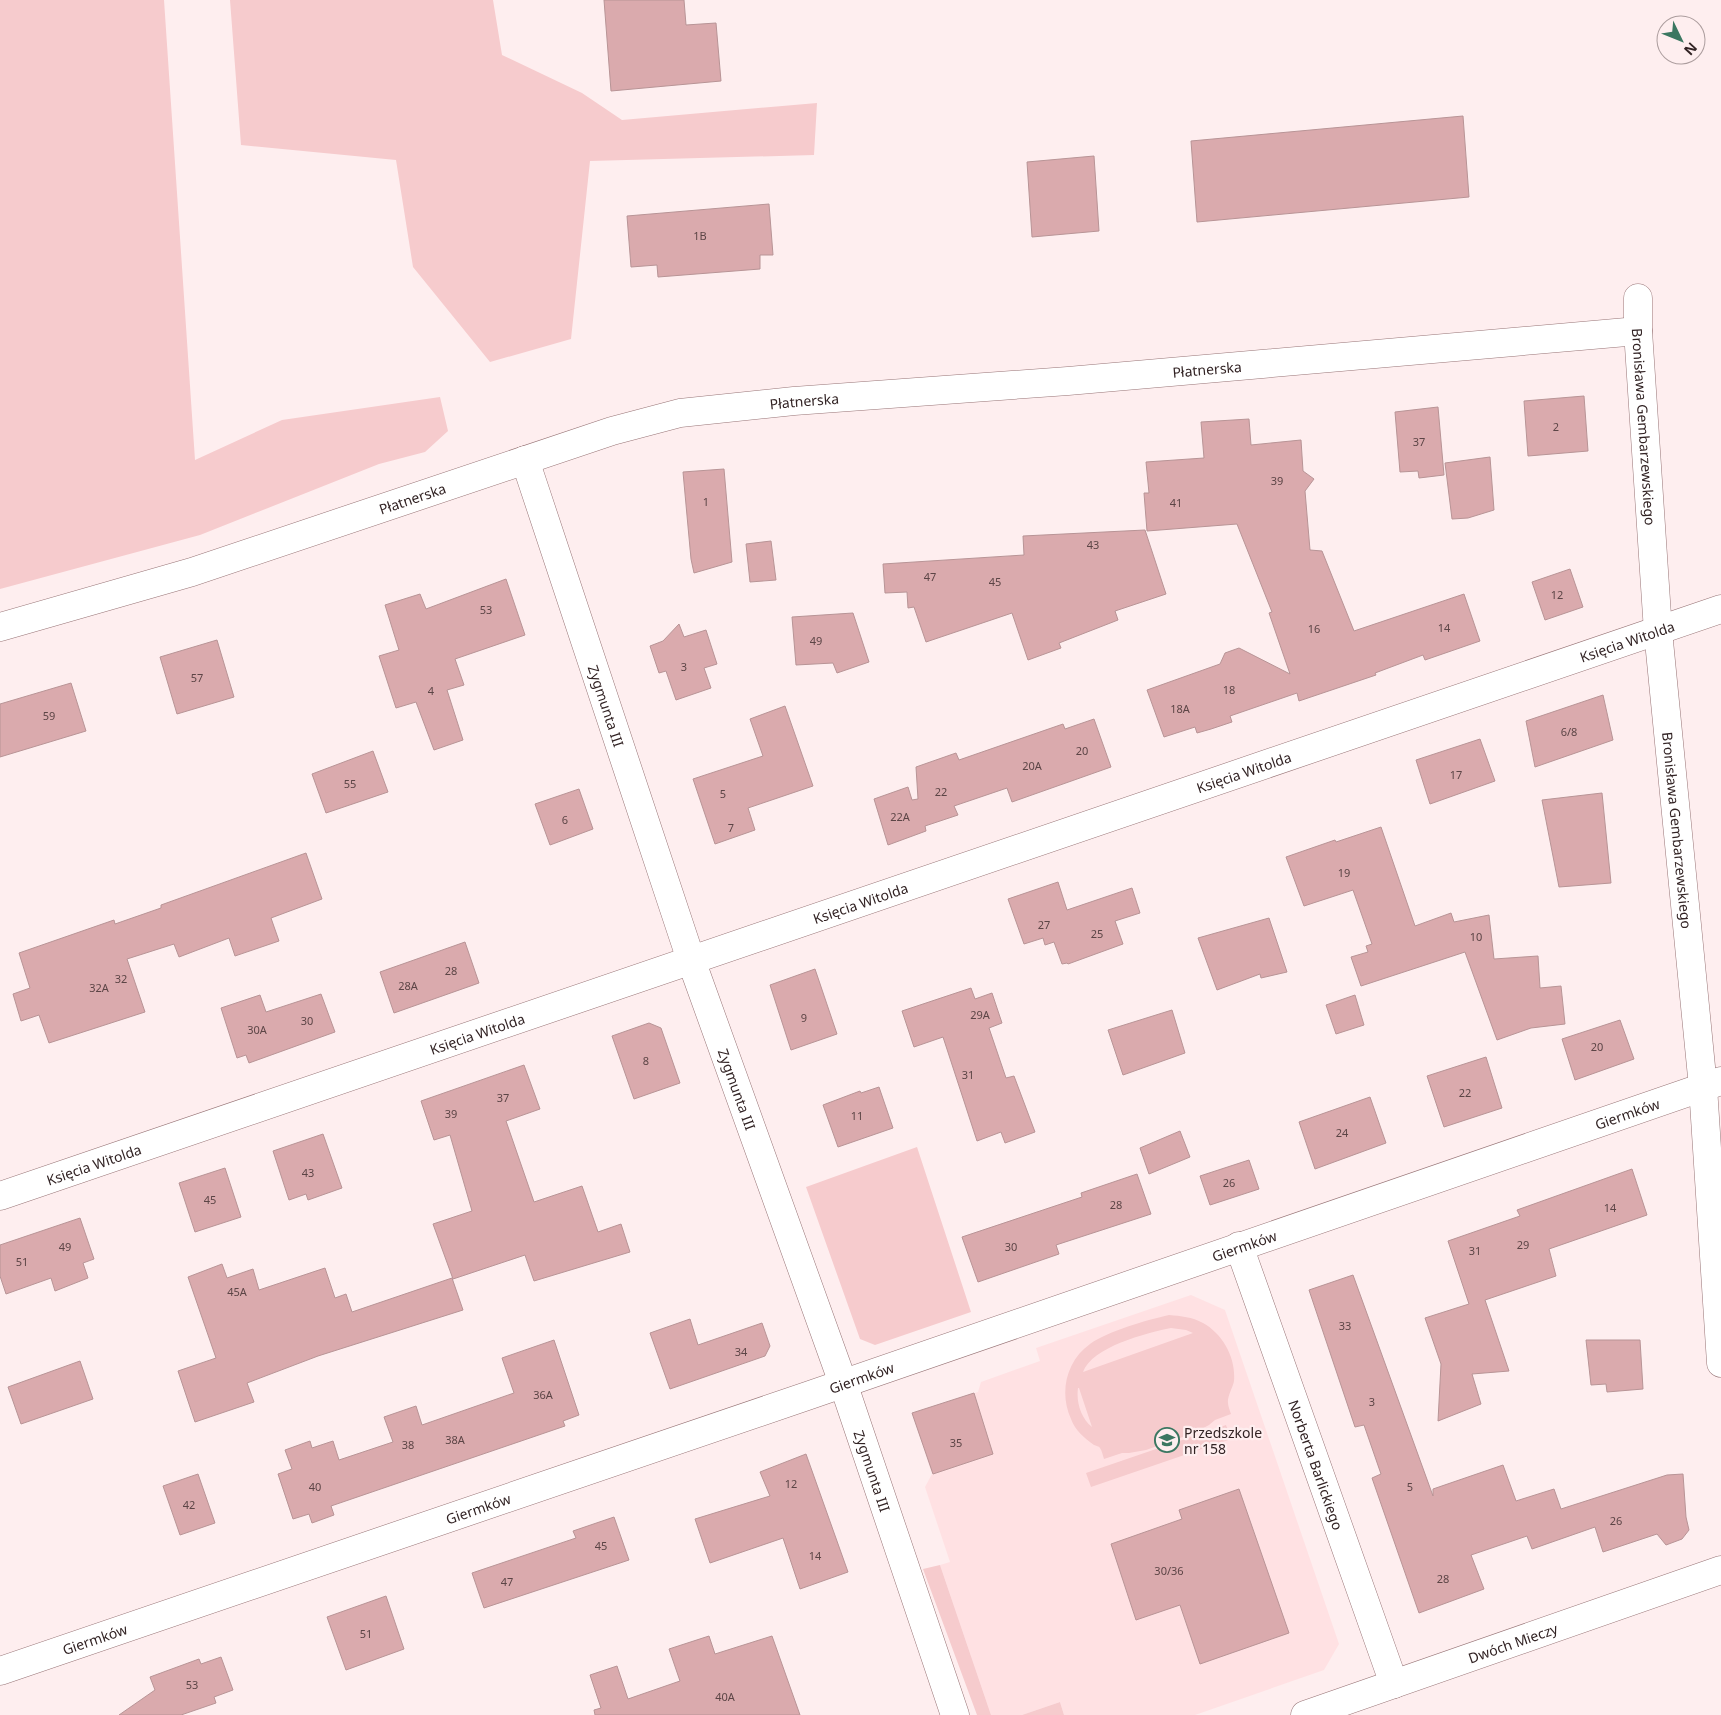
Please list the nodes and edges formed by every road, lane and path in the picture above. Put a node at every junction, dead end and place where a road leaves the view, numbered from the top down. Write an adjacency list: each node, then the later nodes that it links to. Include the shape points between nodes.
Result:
1 (1638, 298): 2 (street, Bronisława Gembarzewskiego)
2 (1638, 331): 3 (street, Płatnerska, via 680,413 612,431); 6 (street, Bronisława Gembarzewskiego)
3 (525, 460): 5 (street, Płatnerska, via 192,572); 7 (street, Zygmunta III)
4 (1721, 609): 6 (street, Księcia Witolda)
5 (0, 627)
6 (1658, 631): 7 (street, Księcia Witolda); 8 (street, Bronisława Gembarzewskiego)
7 (691, 960): 9 (street, Księcia Witolda); 12 (street, Zygmunta III)
8 (1712, 1084): 10 (street, Giermków); 11 (street, Bronisława Gembarzewskiego)
9 (0, 1196)
10 (1239, 1246): 12 (street, Giermków); 15 (street, Norberta Barlickiego)
11 (1721, 1363)
12 (844, 1383): 14 (street, Giermków); 16 (street, Zygmunta III)
13 (1721, 1570): 15 (street, Dwóch Mieczy)
14 (0, 1671)
15 (1394, 1684): 17 (street, Dwóch Mieczy)
16 (955, 1715)
17 (1305, 1715)

